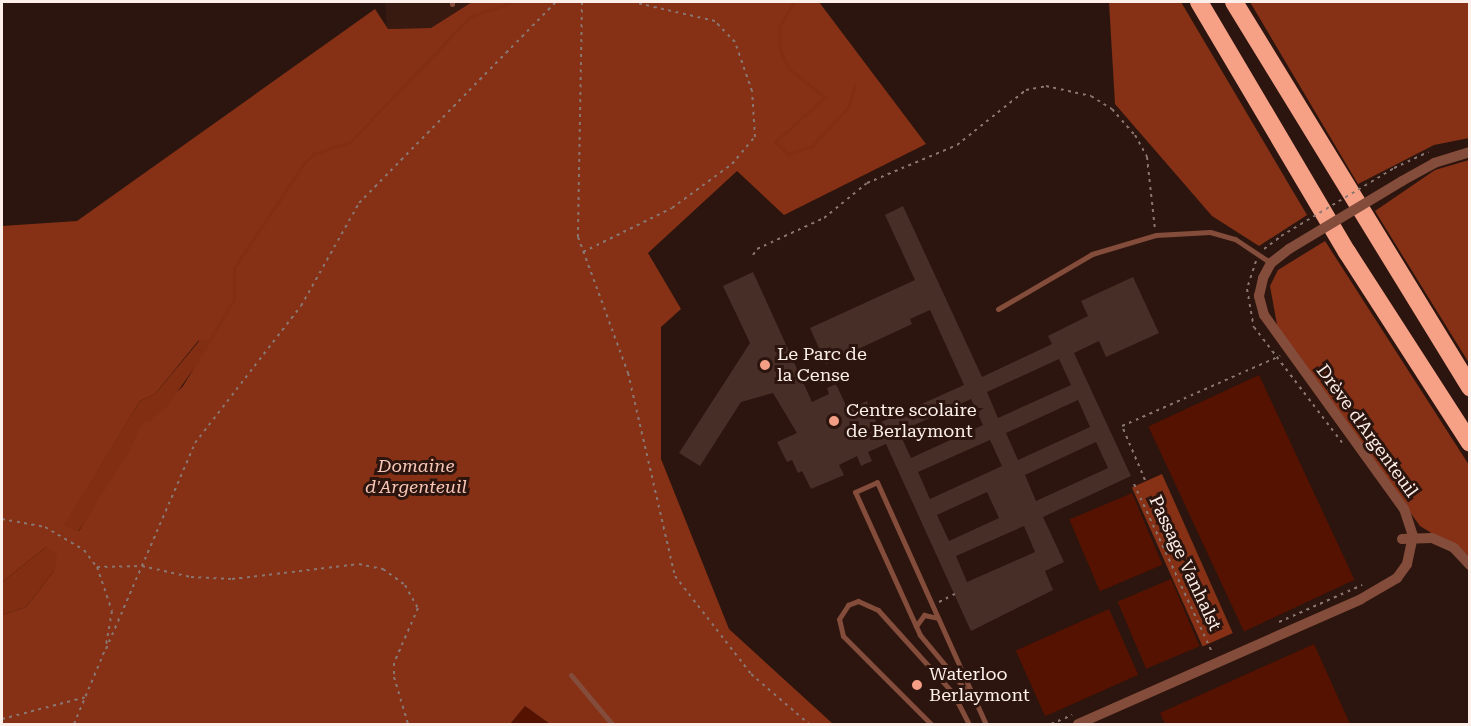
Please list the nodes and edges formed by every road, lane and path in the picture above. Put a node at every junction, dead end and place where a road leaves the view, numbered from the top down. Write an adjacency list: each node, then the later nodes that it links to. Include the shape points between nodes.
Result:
1 (556, 2): 22 (path, via 359,203 301,306 195,442)
2 (582, 2): 10 (path, via 577,201)
3 (633, 2): 10 (path, via 715,21 735,42 752,91 755,137 732,164 672,208)
4 (1199, 2): 16 (highway, via 1347,252)
5 (1234, 2): 15 (highway)
6 (1470, 152): 12 (street, bridge, via 1434,163)
7 (1394, 168): 9 (path, bridge)
8 (1156, 235): 11 (path, via 1147,157 1135,135 1112,109 1091,96 1046,86 1026,90 957,145 867,183 824,218 757,249); 12 (lane, via 1210,232 1235,239); 13 (lane, via 1092,254)
9 (1281, 236)
10 (583, 252): 40 (path, via 628,373 675,576 751,674)
11 (753, 255)
12 (1271, 263): 14 (street, Drève d'Argenteuil, via 1259,296 1264,315)
13 (998, 309)
14 (1287, 352): 17 (path, via 1122,426); 20 (street, Drève d'Argenteuil, via 1404,508)
15 (1470, 387)
16 (1470, 443)
17 (1145, 480)
18 (1134, 484): 30 (path, Passage Vanhalst)
19 (2, 517): 23 (path, via 45,526 68,537)
20 (1407, 538): 21 (street, via 1432,538 1454,548); 45 (street, via 1407,564 1382,589)
21 (1470, 565)
22 (142, 566): 23 (path); 29 (path); 38 (path, via 191,577 232,579 359,564 383,568 405,585 418,608 394,663 394,677)
23 (97, 567): 29 (path, via 112,611)
24 (1373, 580): 26 (path)
25 (938, 618): 27 (lane, via 924,615); 27 (lane, via 877,482 855,492); 34 (lane)
26 (1276, 623)
27 (916, 627): 34 (lane)
28 (1223, 647): 30 (path)
29 (106, 649): 33 (path)
30 (1212, 652): 31 (path)
31 (1201, 657)
32 (571, 675): 39 (lane)
33 (87, 696): 36 (path); 37 (path)
34 (974, 700): 43 (lane)
35 (1083, 710): 44 (path)
36 (2, 719)
37 (74, 724)
38 (408, 724)
39 (612, 724)
40 (809, 724)
41 (931, 724): 42 (lane, via 843,636 839,619 848,605 858,601 878,610 953,693)
42 (969, 724)
43 (986, 724)
44 (1051, 724)
45 (1078, 724)

